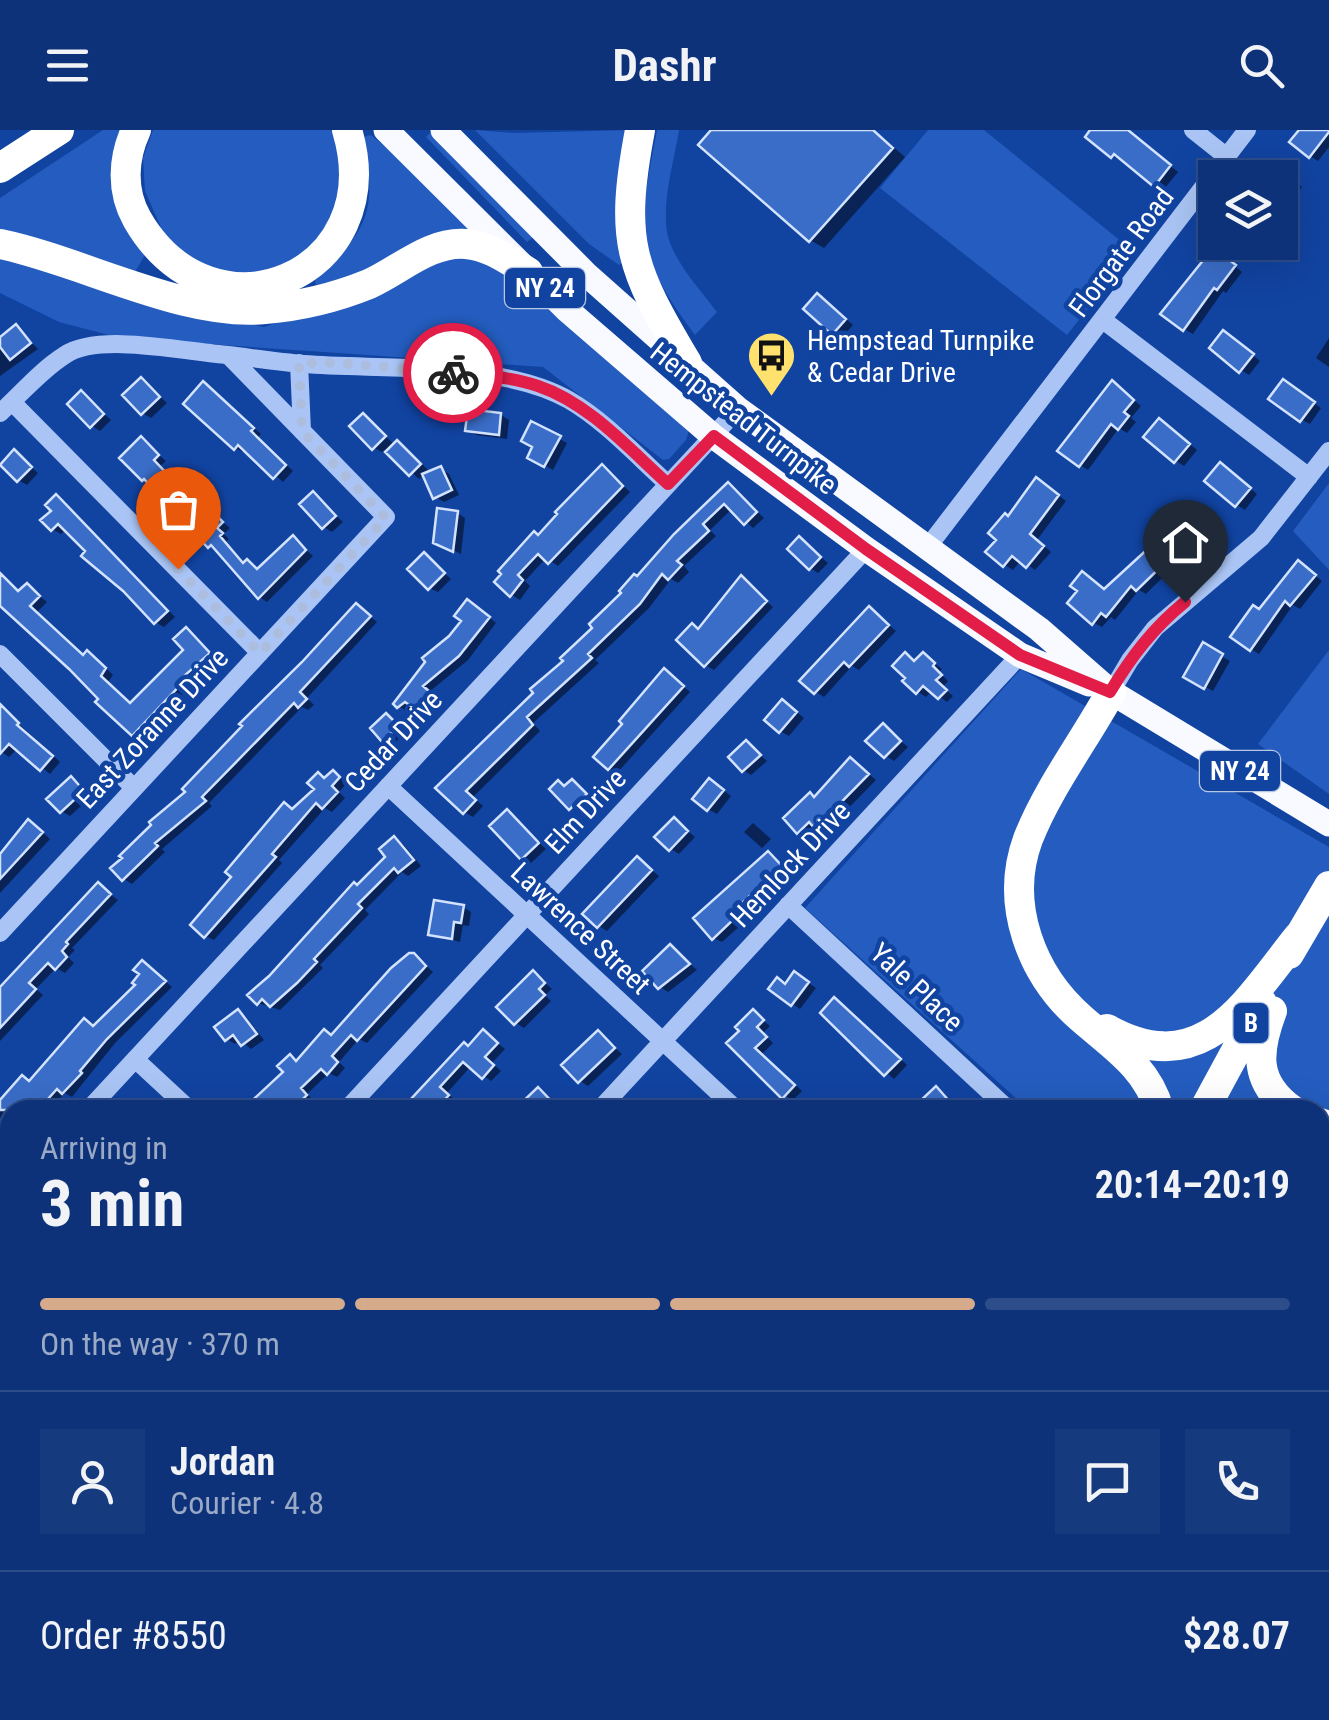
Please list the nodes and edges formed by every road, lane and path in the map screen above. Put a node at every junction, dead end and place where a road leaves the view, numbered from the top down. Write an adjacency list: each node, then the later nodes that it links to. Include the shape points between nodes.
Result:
1 (59, 130): 10 (highway)
2 (136, 130): 3 (highway, via 124,174 146,233 187,272 217,285 250,288 300,273 328,250 346,222 354,189)
3 (347, 130)
4 (386, 130): 12 (main road, Hempstead Turnpike / NY 24)
5 (443, 130): 16 (main road, Hempstead Turnpike / NY 24, via 586,274)
6 (640, 130): 16 (highway, via 629,187 634,263)
7 (1193, 130): 9 (street)
8 (1247, 130): 9 (street, Florgate Road)
9 (1227, 157): 13 (street, Florgate Road)
10 (0, 168)
11 (0, 244): 12 (highway, via 227,309 329,297 442,245 488,248)
12 (528, 272): 20 (main road, Hempstead Turnpike / NY 24)
13 (1103, 320): 22 (street); 24 (street, Florgate Road)
14 (228, 356): 15 (street); 17 (street, via 85,346 63,356); 19 (street)
15 (299, 363): 19 (street); 23 (street, via 470,374 538,386 587,413)
16 (687, 363): 18 (main road, Hempstead Turnpike / NY 24)
17 (6, 407): 27 (street)
18 (738, 408): 20 (street, Cedar Drive); 24 (main road, Hempstead Turnpike / NY 24)
19 (302, 431): 27 (street, East Zoranne Drive, via 386,518)
20 (714, 436): 23 (street, Cedar Drive); 25 (main road, Hempstead Turnpike / NY 24)
21 (1329, 451): 22 (street)
22 (1309, 477): 30 (street, via 1261,538 1155,628)
23 (668, 484): 31 (street, Cedar Drive)
24 (927, 548): 26 (main road, Hempstead Turnpike / NY 24)
25 (866, 549): 26 (main road, via 892,542); 28 (main road, Hempstead Turnpike / NY 24); 36 (street, Elm Drive)
26 (1000, 601): 30 (main road, Hempstead Turnpike / NY 24)
27 (260, 653): 32 (street, East Zoranne Drive)
28 (1020, 655): 30 (main road, Hempstead Turnpike / NY 24); 35 (street, Hemlock Drive)
29 (1, 656): 32 (street)
30 (1110, 692): 33 (main road, Hempstead Turnpike / NY 24); 39 (highway, via 1036,820 1020,881 1031,950)
31 (388, 786): 36 (street, Lawrence Street); 41 (street, Cedar Drive)
32 (134, 788): 37 (street, East Zoranne Drive)
33 (1321, 819)
34 (1329, 886): 38 (highway, B)
35 (788, 905): 40 (street, Hemlock Drive); 47 (street, Yale Place)
36 (526, 915): 40 (street, Lawrence Street); 44 (street, Elm Drive)
37 (0, 932)
38 (1298, 937): 39 (highway, via 1232,1020 1194,1042 1138,1043); 49 (highway, B); 50 (highway, via 1260,1044 1269,1086)
39 (1073, 1011): 48 (highway, via 1144,1075)
40 (663, 1042): 45 (street, Hemlock Drive); 46 (street, Lawrence Street)
41 (135, 1058): 42 (street, Cedar Drive); 43 (street)
42 (97, 1100)
43 (179, 1100)
44 (355, 1100)
45 (609, 1100)
46 (726, 1100)
47 (998, 1100)
48 (1154, 1100)
49 (1209, 1100)
50 (1282, 1100)

